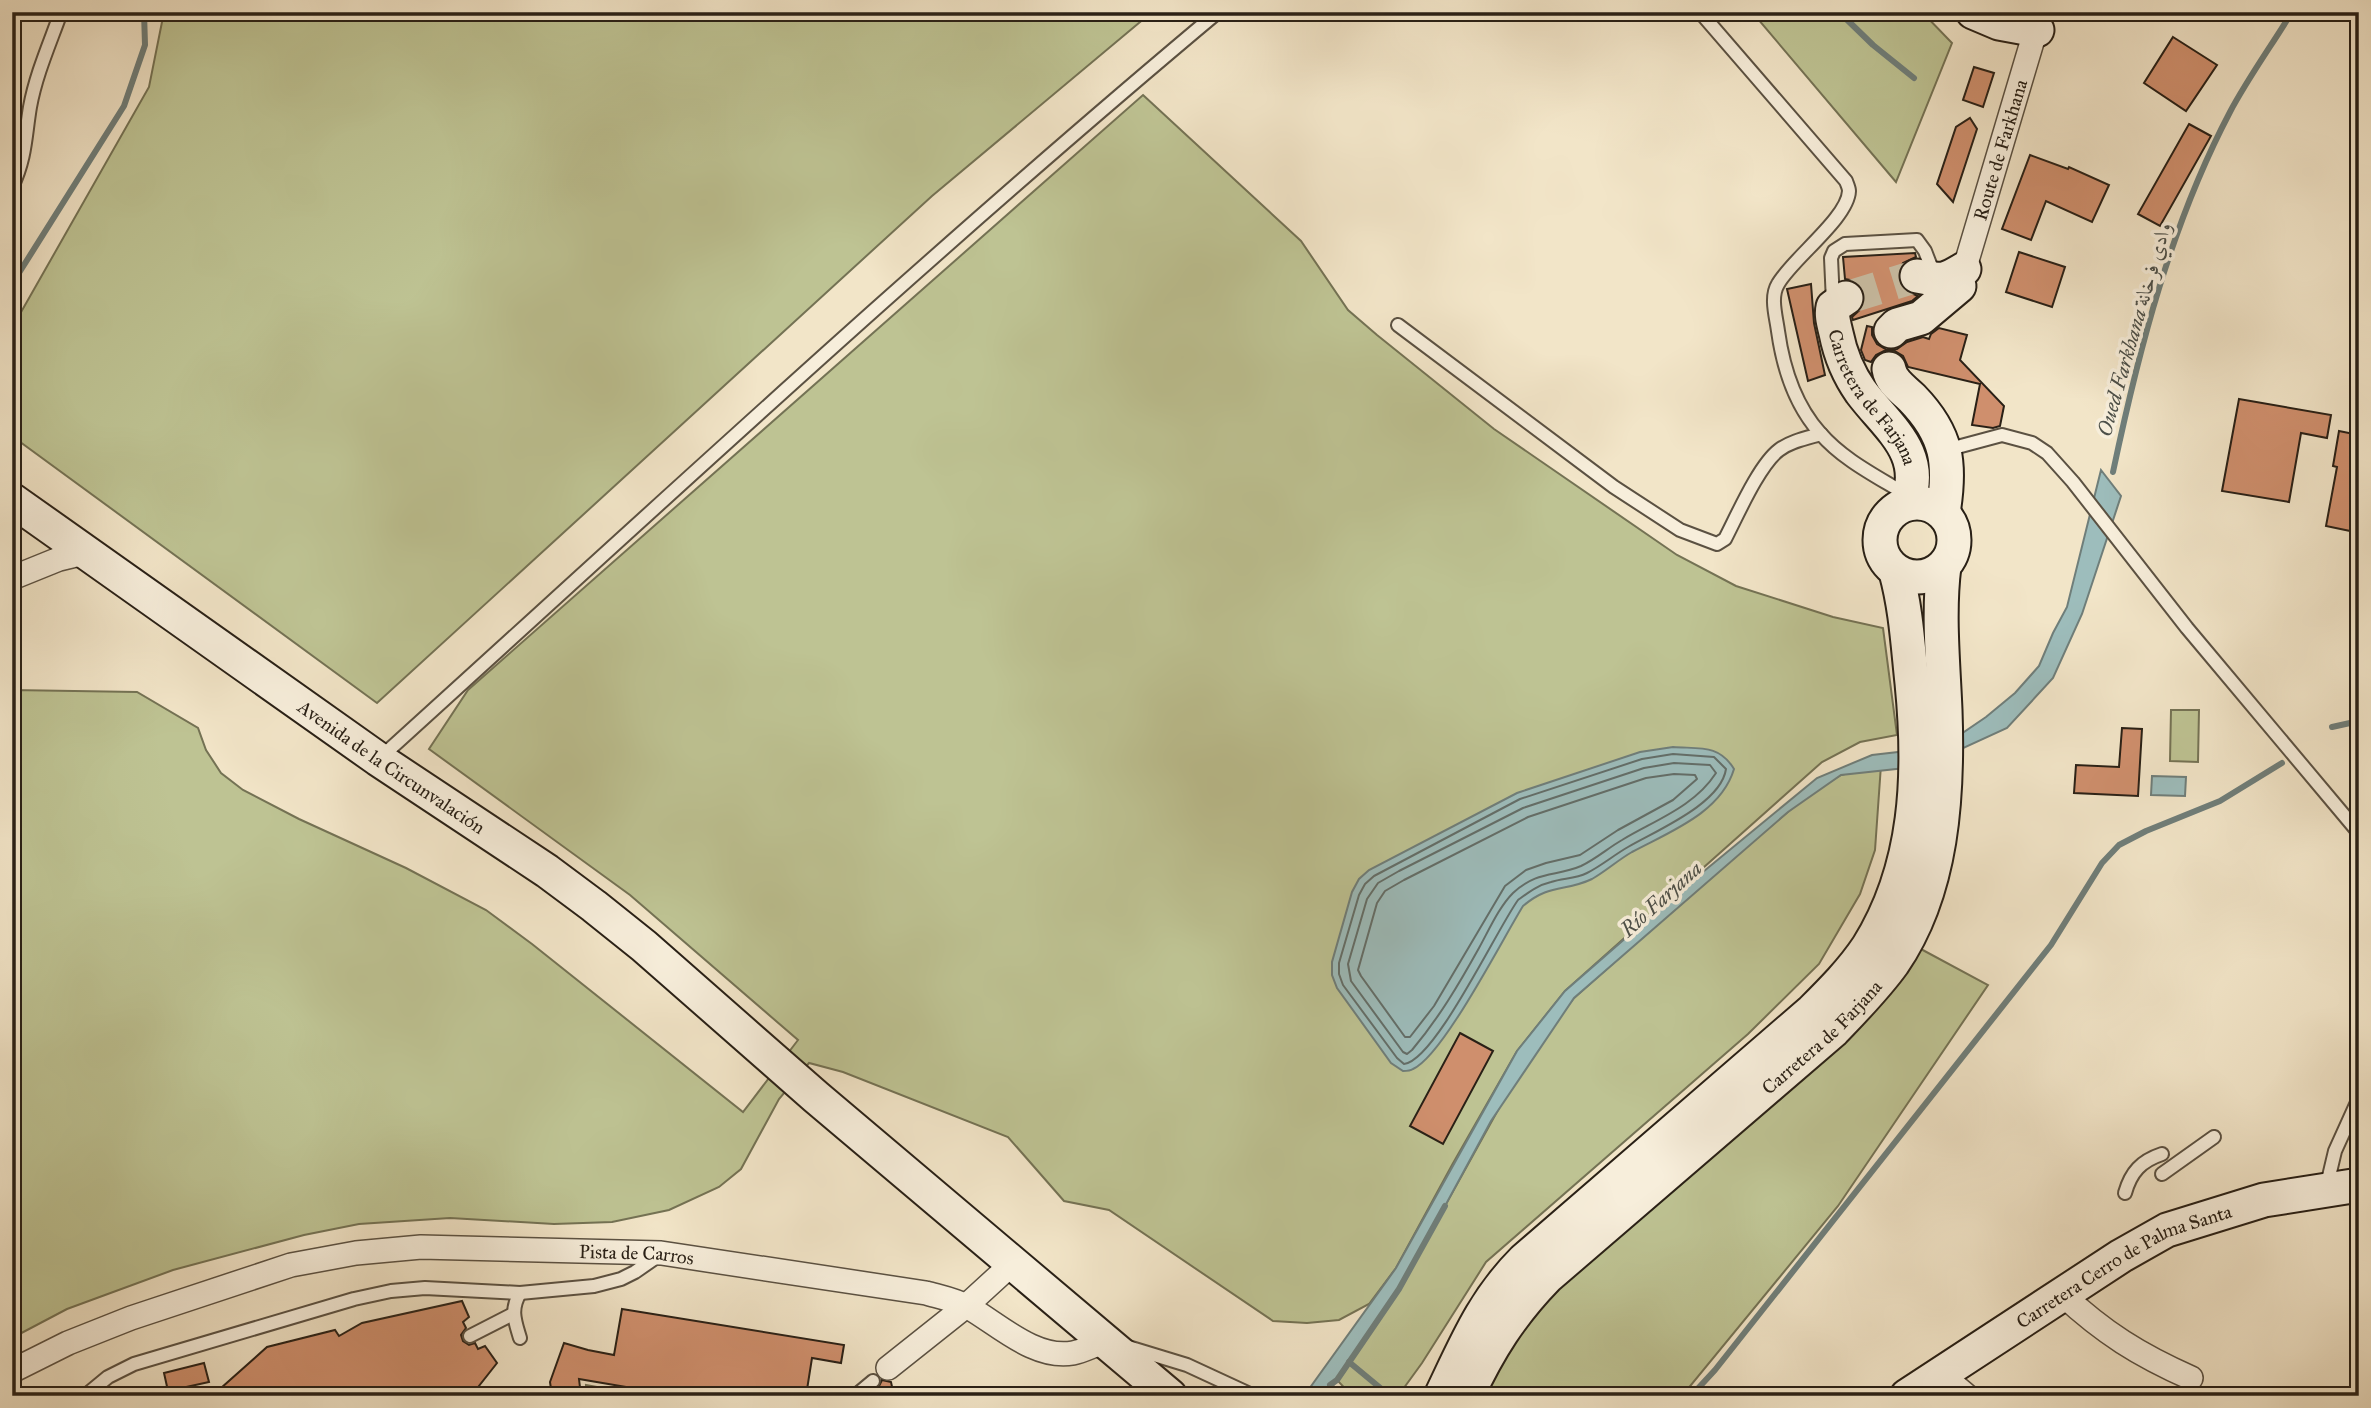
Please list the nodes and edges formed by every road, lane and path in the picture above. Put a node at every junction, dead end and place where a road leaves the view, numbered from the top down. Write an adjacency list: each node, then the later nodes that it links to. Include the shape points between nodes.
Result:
1 (61, 12): 6 (lane, via 30,105 23,162)
2 (1218, 12): 22 (lane, via 1106,105)
3 (1700, 12): 12 (lane, via 1846,181 1845,204 1774,292 1788,377)
4 (1973, 12): 5 (main road, via 1999,23)
5 (2039, 21): 7 (street, Route de Farkhana)
6 (12, 187)
7 (1944, 278): 8 (lane, via 1917,240 1845,244 1831,258); 10 (main road, via 1921,318)
8 (1840, 302): 11 (main road, Carretera de Farjana, via 1832,314 1840,350)
9 (1398, 325): 12 (lane, via 1614,487 1680,530 1717,544 1725,539 1777,452)
10 (1891, 331)
11 (1860, 390): 13 (main road, Carretera de Farjana, via 1873,373 1891,374 1923,411); 15 (main road, Carretera de Farjana, via 1908,452 1913,474)
12 (1821, 435): 15 (lane)
13 (1945, 450): 16 (main road, Carretera de Farjana); 23 (lane, via 2002,435 2024,440 2047,453)
14 (12, 500): 17 (main road, Avenida de la Circunvalación)
15 (1908, 500): 16 (main road); 19 (main road, Carretera de Farjana, via 1888,515 1880,534 1882,555)
16 (1943, 513): 18 (main road, Carretera de Farjana, via 1954,533 1951,556)
17 (88, 552): 20 (street); 22 (main road, Avenida de la Circunvalación)
18 (1944, 566): 19 (main road, via 1926,576); 21 (main road, Carretera de Farjana)
19 (1896, 572): 21 (main road, Carretera de Farjana)
20 (12, 578)
21 (1931, 725): 40 (main road, Carretera de Farjana, via 1930,799 1885,915 1867,947 1845,977 1773,1046 1505,1279 1489,1301)
22 (378, 759): 32 (main road, Avenida de la Circunvalación, via 594,906)
23 (2359, 833)
24 (2359, 1098): 29 (lane, via 2334,1151)
25 (2214, 1137): 27 (lane)
26 (2162, 1154): 30 (lane, via 2137,1167)
27 (2162, 1174)
28 (2359, 1185): 29 (main road, Carretera Cerro de Palma Santa)
29 (2325, 1189): 34 (main road, Carretera Cerro de Palma Santa, via 2264,1200 2167,1230)
30 (2125, 1193)
31 (661, 1253): 33 (lane, via 635,1272 608,1283); 35 (street, Pista de Carros, via 926,1293); 41 (street, Pista de Carros, via 421,1247 356,1253 291,1265 131,1318)
32 (1013, 1263): 35 (street); 39 (main road, Avenida de la Circunvalación)
33 (520, 1293): 36 (lane); 46 (lane, via 425,1288 354,1299 134,1364)
34 (2062, 1294): 42 (main road, Carretera Cerro de Palma Santa); 44 (street, via 2125,1345)
35 (966, 1306): 39 (street, Pista de Carros, via 1018,1338 1055,1353 1072,1353); 43 (street)
36 (513, 1314): 37 (lane); 38 (lane)
37 (470, 1336)
38 (520, 1338)
39 (1104, 1342): 45 (main road, Avenida de la Circunvalación); 48 (lane, via 1187,1365)
40 (1475, 1352): 49 (main road, Carretera de Farjana); 50 (main road, Carretera de Farjana)
41 (12, 1371)
42 (1941, 1374): 51 (main road, Carretera Cerro de Palma Santa); 52 (street)
43 (880, 1375): 47 (lane)
44 (2191, 1378)
45 (1168, 1395)
46 (85, 1396)
47 (855, 1396)
48 (1254, 1396)
49 (1441, 1396)
50 (1467, 1396)
51 (1908, 1396)
52 (1967, 1396)

